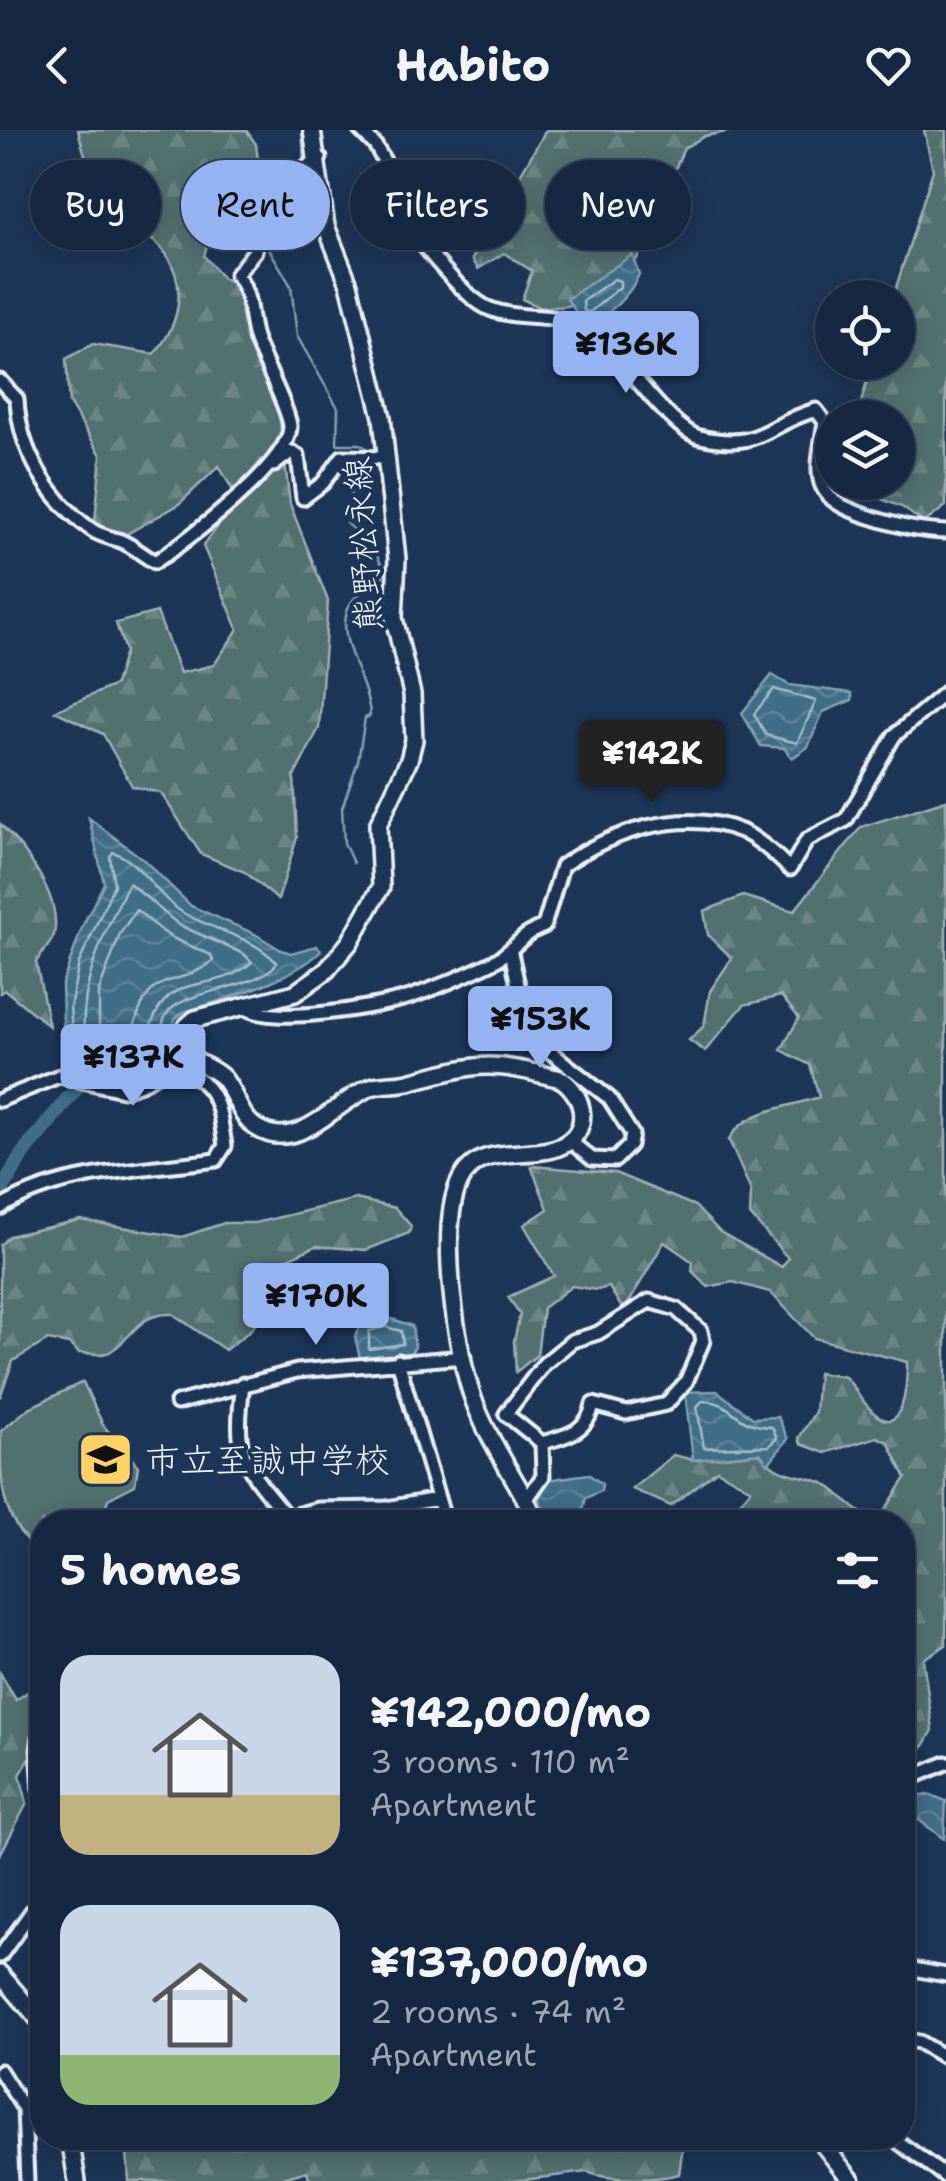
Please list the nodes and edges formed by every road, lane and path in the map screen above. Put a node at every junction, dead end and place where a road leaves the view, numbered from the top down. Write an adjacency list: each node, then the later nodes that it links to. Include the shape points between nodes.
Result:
1 (312, 130): 3 (main road, 熊野松永線)
2 (360, 130): 7 (street, via 386,166 379,184 398,218 479,304 504,313 563,317 594,332 684,432 743,443 816,410 825,422 817,465 826,498 903,530)
3 (320, 158): 5 (main road, 熊野松永線, via 326,226 349,284); 6 (street, via 279,185 264,204 255,251 236,276 246,286 252,331 289,414 291,432)
4 (0, 381): 6 (street, via 17,398 31,462 63,503 94,532 155,562 198,532)
5 (386, 458): 6 (street, via 342,457 303,498 298,456 292,452); 10 (main road, 熊野松永線, via 397,559 394,618 412,694 414,740 378,825 381,887 350,942 312,984)
6 (264, 467)
7 (946, 532)
8 (946, 692): 9 (street, via 894,736 846,820 807,840 790,869 753,838 720,825 629,830 562,866 544,926 523,934)
9 (511, 952): 10 (street, via 410,997 297,1015 252,1014); 12 (street, via 529,1035)
10 (243, 1006): 11 (main road, 熊野松永線, via 194,1019 184,1036)
11 (183, 1058): 12 (main road, via 221,1076 259,1130 278,1134 331,1116 370,1088 484,1063 562,1079); 13 (street, via 123,1090 60,1076); 15 (street, via 218,1099 225,1146 216,1160 64,1183)
12 (584, 1091): 14 (main road, via 582,1120); 14 (street, via 609,1098 632,1134 630,1144 615,1160 592,1159)
13 (0, 1100)
14 (570, 1141): 16 (main road, via 487,1158 459,1182 451,1244)
15 (0, 1208)
16 (464, 1357): 17 (street); 22 (main road, via 472,1398)
17 (398, 1361): 18 (street); 21 (street)
18 (243, 1384): 19 (street); 23 (street, via 241,1450 250,1475)
19 (177, 1404)
20 (542, 1444): 20 (street, via 580,1430 592,1404 626,1413 666,1404 686,1382 701,1332 676,1309 649,1301 598,1334 572,1342 544,1364 506,1414); 22 (street, via 544,1476)
21 (438, 1499): 24 (street); 25 (street)
22 (526, 1500): 26 (main road)
23 (281, 1510)
24 (313, 1510)
25 (441, 1510)
26 (531, 1510)
27 (946, 1763): 28 (street)
28 (915, 1776)
29 (30, 1914): 30 (street)
30 (0, 1956)
31 (915, 1968): 33 (street)
32 (0, 1974): 34 (main road)
33 (946, 1975)
34 (30, 2009)
35 (915, 2045): 36 (street)
36 (946, 2058)
37 (0, 2071): 42 (street, via 24,2110)
38 (72, 2150): 43 (main road)
39 (827, 2150): 44 (main road)
40 (909, 2150): 41 (street)
41 (946, 2177)
42 (28, 2181)
43 (77, 2181)
44 (852, 2181)

